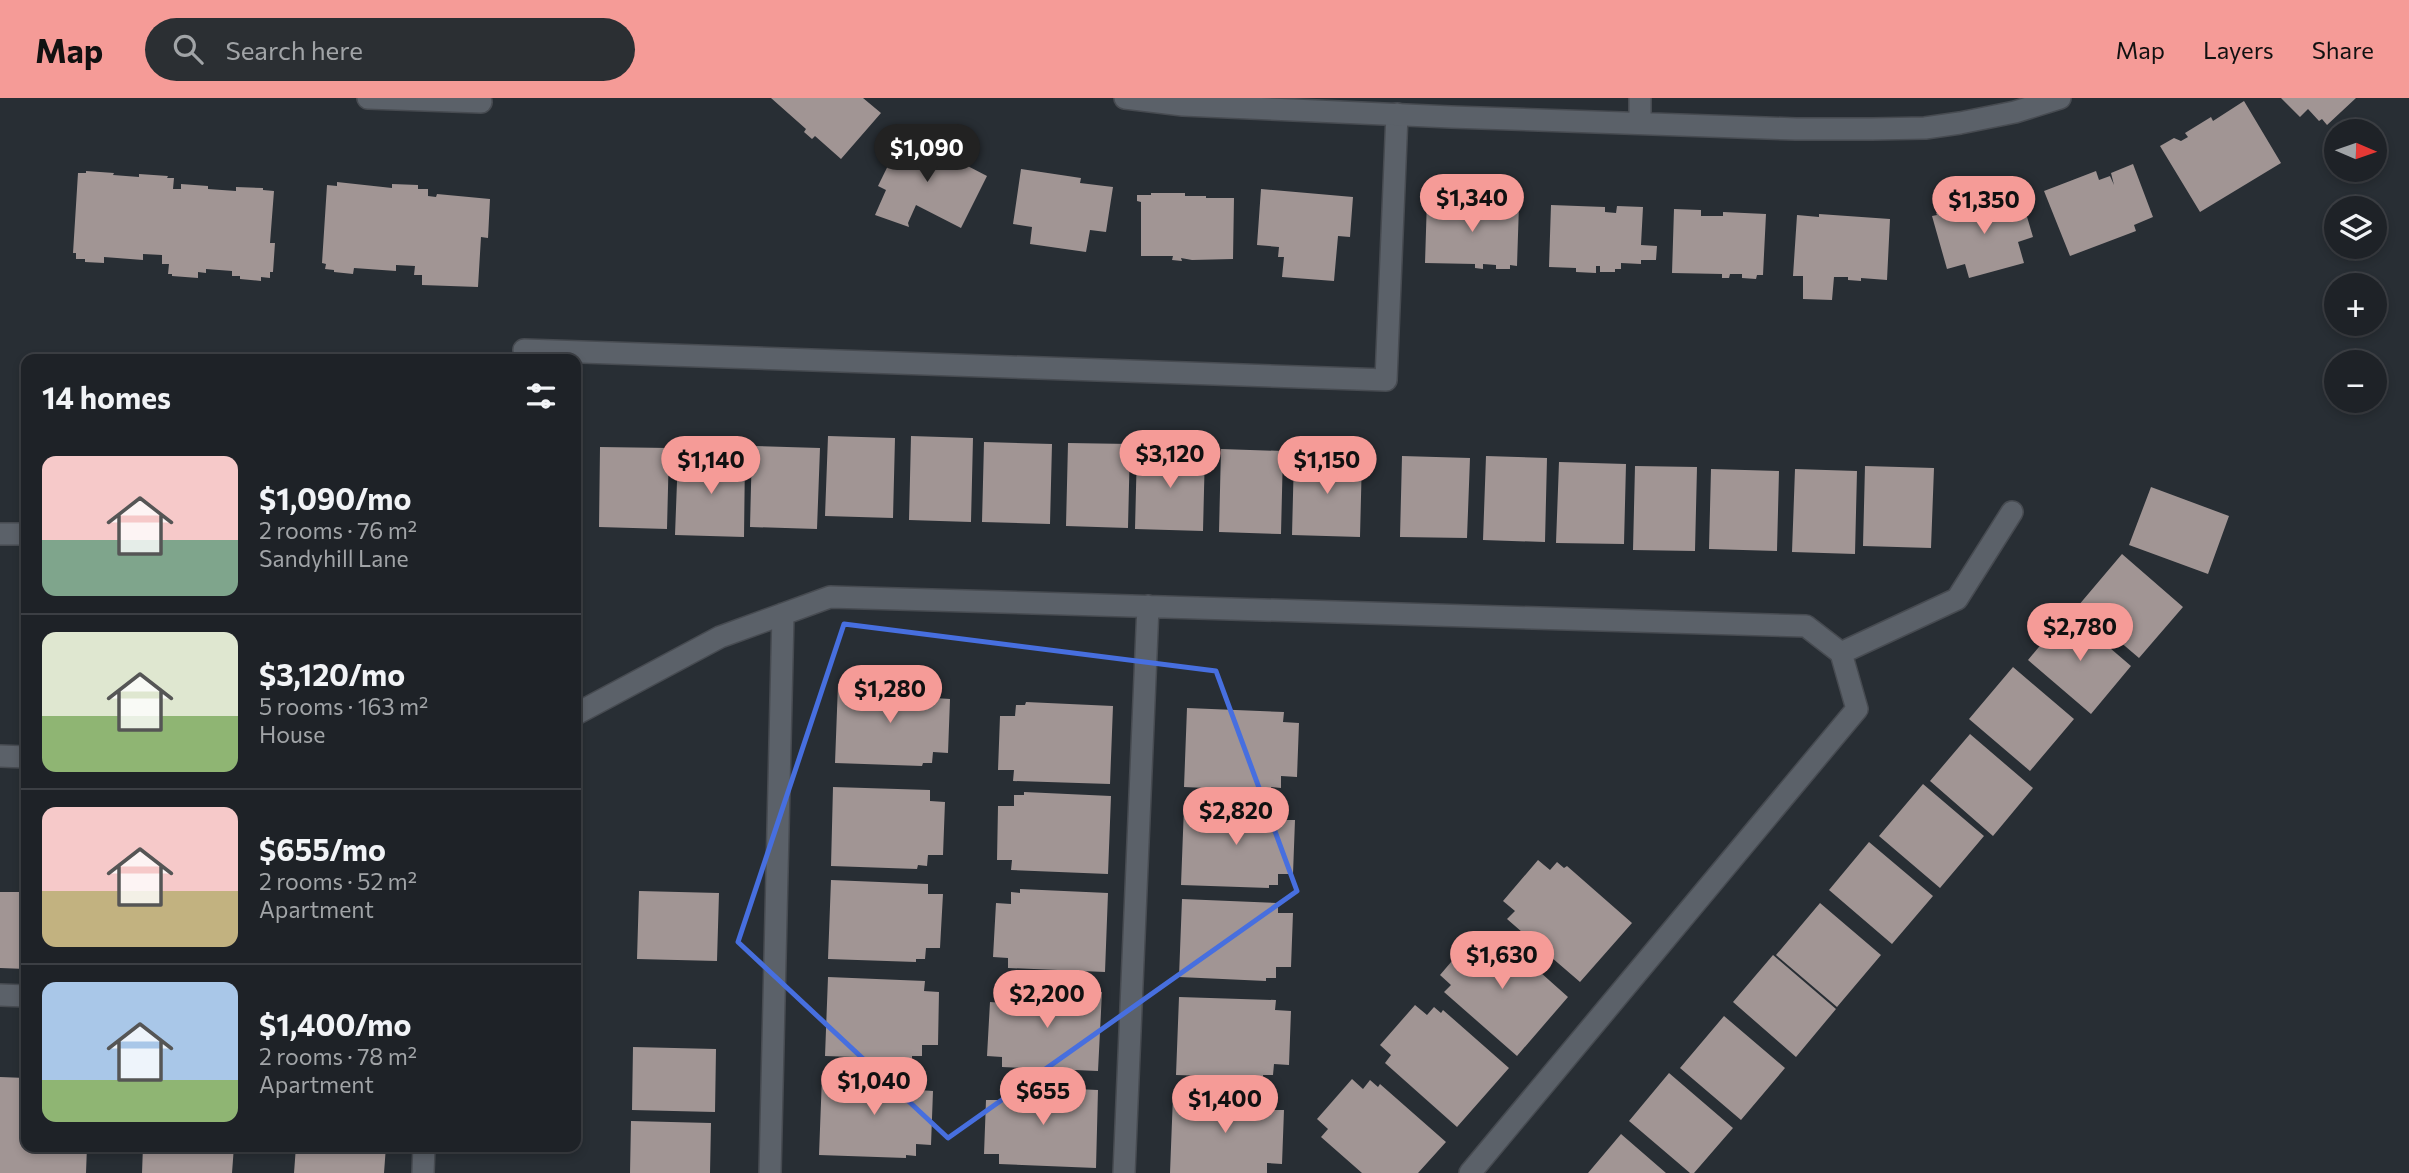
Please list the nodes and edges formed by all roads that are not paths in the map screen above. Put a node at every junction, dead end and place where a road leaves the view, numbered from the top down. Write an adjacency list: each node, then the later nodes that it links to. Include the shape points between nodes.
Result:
1 (368, 98): 6 (street)
2 (1125, 98): 5 (street, via 1183,105)
3 (1640, 98): 8 (street)
4 (2060, 98): 8 (street, via 2015,112 1926,128)
5 (1226, 102): 7 (street)
6 (481, 103)
7 (1397, 114): 8 (street); 9 (street, via 1386,380)
8 (1640, 123)
9 (524, 350)
10 (2012, 512): 15 (street, via 1957,599)
11 (0, 534): 12 (street)
12 (21, 534)
13 (1148, 606): 14 (street, via 830,597); 15 (street, via 1807,626); 24 (street)
14 (783, 614): 16 (street, via 720,637); 23 (street)
15 (1841, 653): 25 (street, via 1857,709)
16 (581, 711)
17 (0, 756): 18 (street)
18 (21, 757)
19 (0, 995): 20 (street)
20 (21, 996)
21 (424, 1152): 22 (street)
22 (423, 1173)
23 (769, 1173)
24 (1124, 1173)
25 (1470, 1173)

